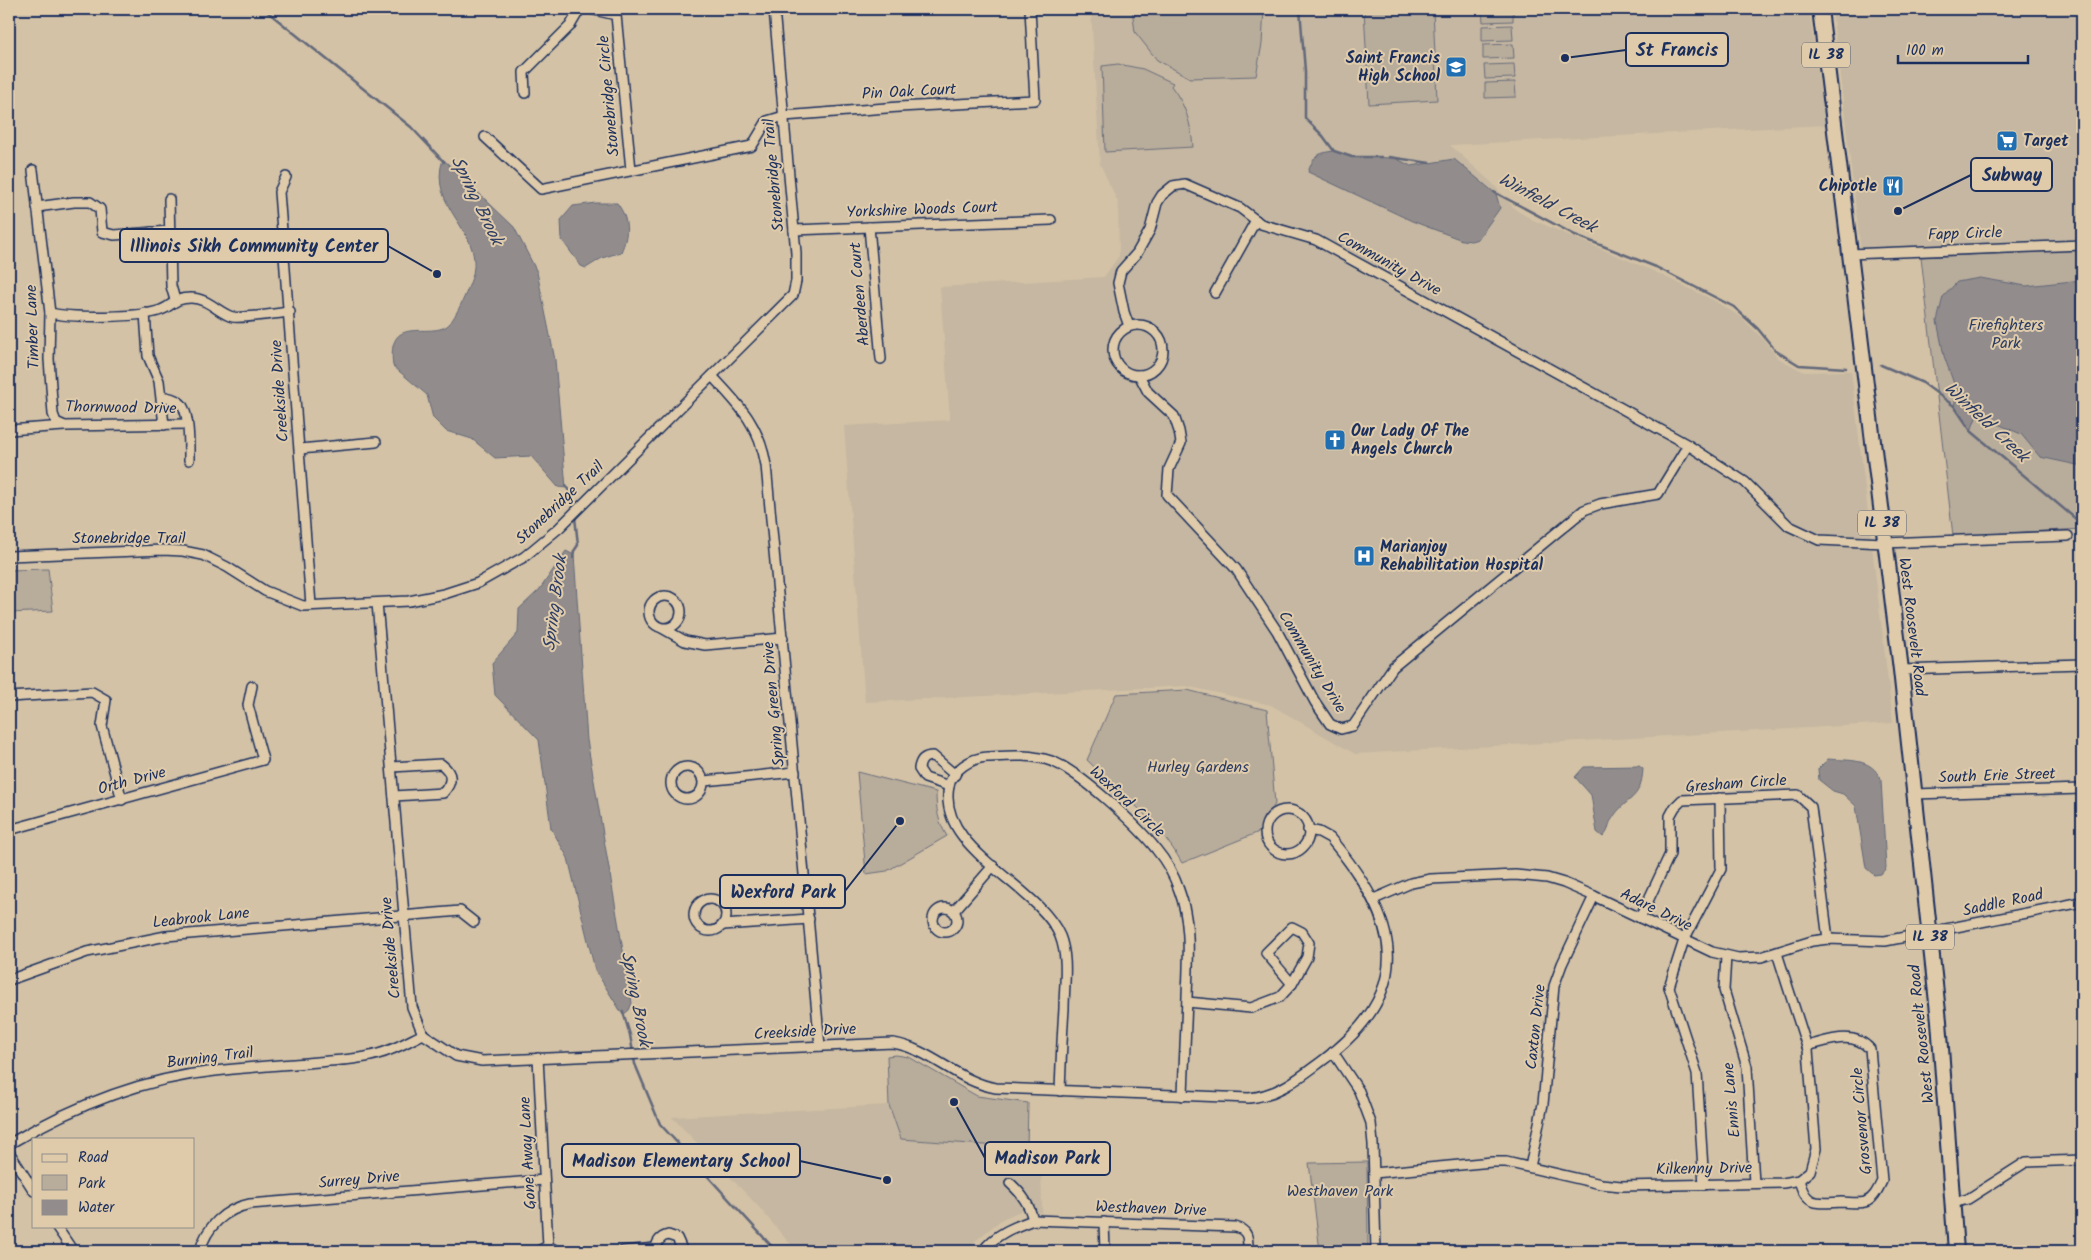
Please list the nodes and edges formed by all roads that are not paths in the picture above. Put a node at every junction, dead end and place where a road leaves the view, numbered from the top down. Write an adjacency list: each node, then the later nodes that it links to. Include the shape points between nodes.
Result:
1 (580, 9): 6 (street, via 570,26 524,72)
2 (590, 9): 10 (street, Stonebridge Circle, via 616,15)
3 (774, 9): 7 (street, Stonebridge Trail)
4 (1030, 9): 7 (street, Pin Oak Court, via 1035,100)
5 (1820, 9): 22 (main road, West Roosevelt Road / IL 38)
6 (524, 93)
7 (784, 116): 10 (street, Stonebridge Circle, via 767,121 752,146); 17 (street, Stonebridge Trail)
8 (485, 138): 10 (street, Stonebridge Circle, via 541,189)
9 (33, 170): 13 (street, Timber Lane)
10 (631, 170)
11 (286, 177): 25 (street, Creekside Drive, via 279,192)
12 (169, 200): 18 (street)
13 (37, 207): 19 (street, via 90,202 100,209 102,232 114,235); 26 (street, Timber Lane)
14 (1052, 220): 16 (street, Yorkshire Woods Court)
15 (1256, 220): 23 (street); 28 (street, Community Drive, via 1240,208 1185,184 1173,186 1162,195 1150,230 1118,283); 40 (street, Community Drive, via 1316,240)
16 (869, 227): 17 (street, Yorkshire Woods Court); 29 (street, Aberdeen Court)
17 (794, 230): 31 (street, Stonebridge Trail, via 797,265 793,295)
18 (169, 231): 19 (street); 21 (street)
19 (151, 232): 21 (street, via 156,246)
20 (2082, 245): 22 (street, Fapp Circle)
21 (170, 249): 24 (street, via 171,286)
22 (1849, 254): 44 (main road, West Roosevelt Road / IL 38)
23 (1215, 293)
24 (175, 300): 25 (street, via 193,298 232,317); 27 (street, via 162,310)
25 (290, 312): 41 (street, Creekside Drive)
26 (50, 313): 27 (street, via 67,317); 33 (street, Timber Lane, via 49,359)
27 (145, 313): 32 (street, via 148,356 158,376)
28 (1129, 326): 30 (street, Community Drive, via 1117,336 1113,350 1118,365); 30 (street, via 1146,326 1154,330 1163,345 1163,354 1155,368)
29 (881, 359)
30 (1139, 375): 40 (street, Community Drive, via 1148,392 1174,416 1179,431 1181,443 1169,469 1167,495 1236,569 1277,632 1315,702 1330,724 1341,729 1353,726 1393,667 1584,510 1658,494)
31 (712, 376): 46 (street, Stonebridge Trail, via 580,508 524,557 478,583 427,598); 49 (street, Spring Green Drive, via 751,421 764,452)
32 (162, 396): 34 (street); 35 (street, via 182,404)
33 (54, 418): 36 (street, Thornwood Drive); 37 (street)
34 (164, 424): 35 (street, Thornwood Drive); 36 (street, Thornwood Drive)
35 (187, 424): 42 (street)
36 (65, 426): 37 (street)
37 (45, 428): 38 (street)
38 (9, 430)
39 (376, 442): 41 (street)
40 (1688, 445): 44 (street, Community Drive, via 1745,482 1789,526 1819,540)
41 (300, 449): 47 (street, Creekside Drive)
42 (190, 460)
43 (2068, 536): 44 (street, Community Drive)
44 (1884, 543): 51 (main road, West Roosevelt Road / IL 38)
45 (9, 556): 47 (street, Stonebridge Trail, via 183,551 219,562 275,596)
46 (377, 603): 47 (street, Stonebridge Trail); 54 (street, Creekside Drive)
47 (311, 606)
48 (662, 628): 49 (street, via 685,641 705,645)
49 (783, 638): 55 (street, Spring Green Drive)
50 (2082, 664): 51 (street)
51 (1901, 670): 60 (main road, West Roosevelt Road / IL 38)
52 (252, 686): 63 (street, Orth Drive, via 248,705 263,760)
53 (9, 697): 63 (street, via 92,692 106,700 102,726)
54 (392, 767): 61 (street, Creekside Drive); 61 (street, via 441,764 448,769 451,778 443,793)
55 (795, 772): 57 (street); 73 (street, Spring Green Drive)
56 (955, 774): 58 (street); 58 (street, via 933,756 920,762 919,769 925,778); 83 (street, Wexford Circle, via 963,766 982,758 1025,756 1051,761 1072,772 1143,834 1169,867 1183,902 1189,936)
57 (704, 781)
58 (949, 786): 66 (street, via 948,799 954,824)
59 (2082, 788): 60 (street, South Erie Street)
60 (1913, 794): 76 (main road, West Roosevelt Road / IL 38)
61 (394, 796): 71 (street, Creekside Drive)
62 (1720, 798): 72 (street, Gresham Circle, via 1682,800 1675,807 1670,816 1670,854); 77 (street, Gresham Circle, via 1798,795 1811,807); 78 (street, via 1721,869)
63 (122, 800): 64 (street, Orth Drive)
64 (9, 830)
65 (1308, 830): 65 (street, via 1301,815 1285,810 1270,818 1264,834 1272,849 1288,854 1303,846 1308,839); 68 (street, Creekside Drive, via 1330,838)
66 (993, 866): 70 (street); 89 (street, via 1044,911 1063,948)
67 (1594, 896): 68 (street, Adare Drive, via 1546,878 1515,875 1419,881); 72 (street, Adare Drive); 94 (street, Caxton Drive, via 1554,986 1543,1104)
68 (1374, 899): 87 (street, Creekside Drive, via 1386,937 1388,967 1385,983 1369,1017)
69 (2082, 902): 76 (street, Saddle Road)
70 (954, 911)
71 (403, 915): 74 (street, Leabrook Lane, via 460,911); 81 (street, Leabrook Lane, via 145,939 78,955); 84 (street, Creekside Drive, via 412,1006)
72 (1640, 918): 78 (street, Adare Drive)
73 (809, 919): 75 (street); 85 (street, Spring Green Drive)
74 (474, 922)
75 (723, 925)
76 (1929, 933): 77 (street, Adare Drive, via 1876,942); 102 (main road, West Roosevelt Road / IL 38, via 1944,1065)
77 (1828, 939): 79 (street, Adare Drive)
78 (1684, 940): 80 (street, Adare Drive); 100 (street, via 1669,987 1697,1073)
79 (1777, 953): 80 (street, Adare Drive, via 1754,958); 86 (street)
80 (1726, 956): 99 (street, Ennis Lane, via 1724,990 1747,1067)
81 (9, 980)
82 (1292, 984): 82 (street, via 1307,957 1309,943 1302,932 1292,927 1266,953); 83 (street, via 1280,997 1251,1008)
83 (1187, 1002): 90 (street, Wexford Circle)
84 (424, 1034): 88 (street, Creekside Drive, via 447,1051 472,1060); 91 (street, Burning Trail, via 366,1057 215,1070 139,1085 66,1112)
85 (820, 1046): 88 (street, Creekside Drive); 89 (street, Creekside Drive, via 902,1045 980,1085)
86 (1807, 1046): 97 (street, via 1816,1150 1810,1171); 97 (street, Grosvenor Circle, via 1856,1038 1870,1049 1882,1181 1876,1194 1865,1202 1815,1203 1802,1192)
87 (1333, 1052): 90 (street, Creekside Drive, via 1290,1084 1269,1095 1249,1098); 95 (street, via 1368,1111)
88 (538, 1058): 96 (street, Gone Away Lane)
89 (1060, 1091): 90 (street, Creekside Drive)
90 (1183, 1096)
91 (9, 1144)
92 (9, 1152): 101 (street)
93 (2082, 1160): 102 (street, via 2026,1162 1968,1199)
94 (1530, 1167): 95 (street, Kilkenny Drive, via 1492,1162); 100 (street, Kilkenny Drive, via 1611,1185)
95 (1374, 1173): 117 (street)
96 (544, 1180): 106 (street, Gone Away Lane); 109 (street, Surrey Drive, via 250,1204 229,1212 214,1223)
97 (1799, 1180): 99 (street, Kilkenny Drive)
98 (1010, 1183): 103 (street, via 1030,1206)
99 (1754, 1183): 100 (street, Kilkenny Drive)
100 (1704, 1184)
101 (32, 1188)
102 (1953, 1204): 118 (main road, West Roosevelt Road / IL 38)
103 (1033, 1220): 104 (street, Westhaven Drive); 114 (street, via 1008,1230)
104 (1104, 1222): 115 (street); 116 (street, Westhaven Drive, via 1239,1228 1246,1233)
105 (57, 1228): 108 (street)
106 (548, 1246): 110 (street); 111 (street)
107 (657, 1250): 112 (street); 113 (street, via 660,1239 668,1235 680,1242)
108 (73, 1251)
109 (200, 1251)
110 (538, 1251)
111 (557, 1251)
112 (623, 1251)
113 (680, 1251)
114 (983, 1251)
115 (1105, 1251)
116 (1248, 1251)
117 (1376, 1251)
118 (1956, 1251)

